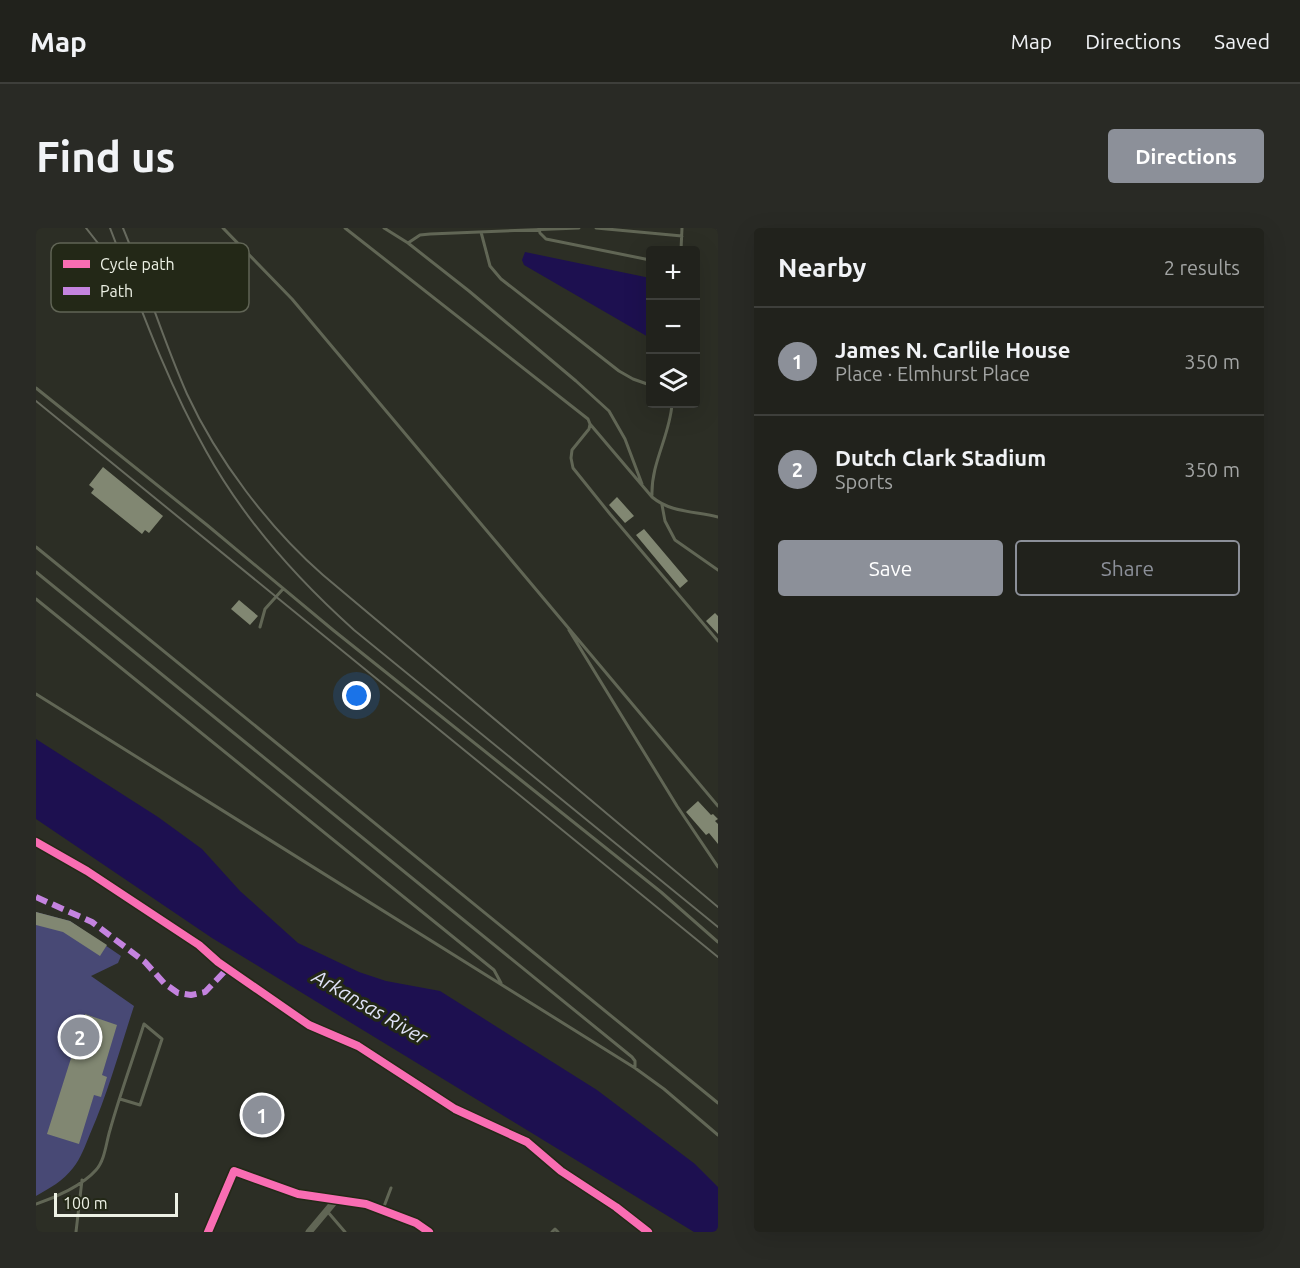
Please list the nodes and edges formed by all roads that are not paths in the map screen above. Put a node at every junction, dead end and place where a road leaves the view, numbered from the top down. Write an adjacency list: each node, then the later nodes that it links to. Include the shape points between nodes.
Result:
1 (223, 228): 10 (lane)
2 (345, 228): 18 (lane)
3 (384, 228): 11 (lane)
4 (579, 228): 7 (lane)
5 (596, 228): 9 (lane)
6 (682, 228): 9 (lane)
7 (539, 229): 8 (lane); 14 (lane, via 546,239)
8 (482, 232): 11 (lane, via 420,235); 15 (lane, via 490,266 501,279 619,370)
9 (682, 236): 12 (lane)
10 (238, 243)
11 (408, 243): 19 (lane, via 609,411 625,439)
12 (681, 246)
13 (249, 255): 28 (lane, via 292,299)
14 (646, 259)
15 (646, 383)
16 (36, 388): 26 (lane)
17 (672, 408): 20 (lane)
18 (590, 424): 19 (lane); 30 (lane, via 572,450 573,468)
19 (642, 484): 20 (lane)
20 (652, 496): 21 (lane)
21 (662, 504): 22 (lane); 24 (lane, via 675,540)
22 (718, 517)
23 (36, 547): 38 (lane)
24 (718, 570)
25 (36, 572): 36 (lane, via 632,1057)
26 (283, 589): 29 (lane, via 265,609); 34 (lane, via 662,892)
27 (36, 598): 35 (lane, via 494,970)
28 (564, 622): 32 (lane); 33 (lane)
29 (260, 627)
30 (718, 641)
31 (36, 694): 35 (lane)
32 (718, 806)
33 (718, 867)
34 (718, 942)
35 (502, 984): 36 (lane)
36 (635, 1068): 39 (lane)
37 (120, 1099): 37 (lane, via 130,1066 144,1024 162,1039 140,1105); 40 (lane, via 97,1169)
38 (718, 1102)
39 (718, 1135)
40 (82, 1180): 43 (lane, via 60,1196); 46 (lane)
41 (391, 1188): 45 (lane)
42 (335, 1201): 44 (street); 45 (street); 47 (street, via 298,1194 234,1171)
43 (36, 1204)
44 (327, 1210): 48 (street); 49 (lane)
45 (382, 1210): 50 (street)
46 (76, 1232)
47 (208, 1232)
48 (309, 1232)
49 (345, 1232)
50 (429, 1232)
51 (552, 1232): 52 (lane)
52 (558, 1232)

